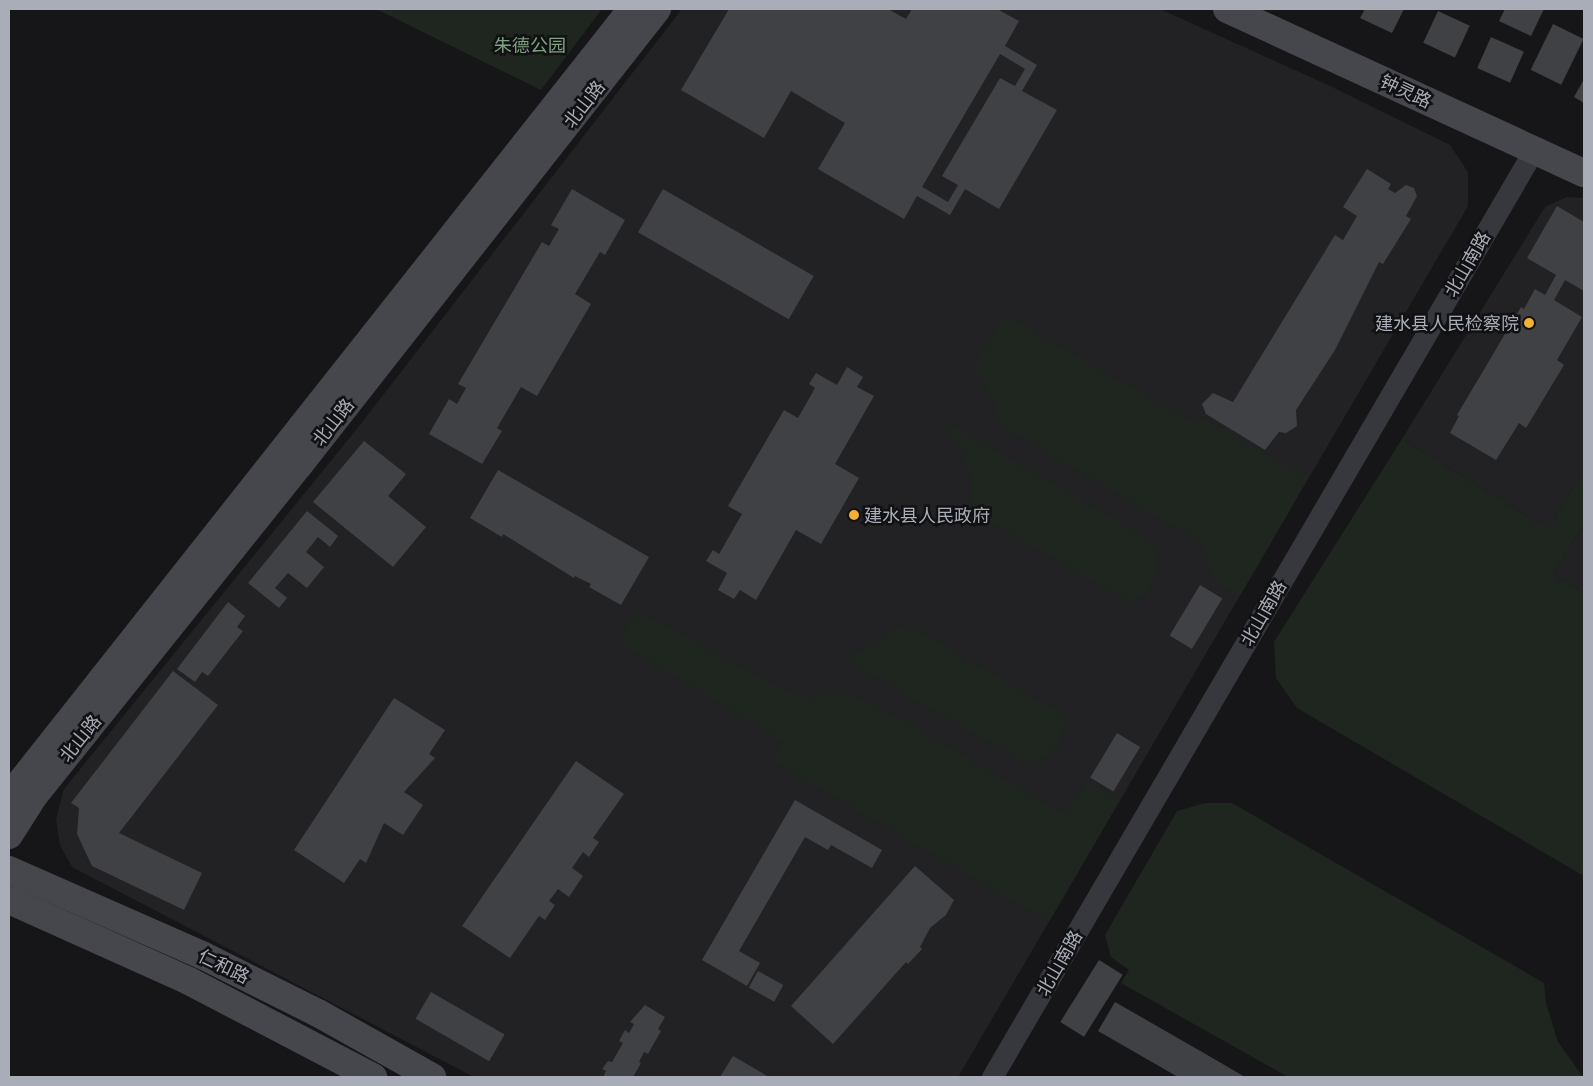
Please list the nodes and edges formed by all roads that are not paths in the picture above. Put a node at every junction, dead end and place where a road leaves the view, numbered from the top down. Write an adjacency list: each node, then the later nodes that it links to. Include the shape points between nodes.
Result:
1 (632, 9): 6 (street, 北山路)
2 (657, 9): 7 (street, 北山路, via 299,465 33,796)
3 (1227, 9): 4 (street, 钟灵路)
4 (1534, 150): 5 (street, 钟灵路); 12 (street, 北山南路)
5 (1584, 173)
6 (9, 797)
7 (9, 835)
8 (9, 870): 11 (street, 仁和路, via 202,955 318,1013)
9 (9, 900): 10 (street, 仁和路, via 189,980)
10 (373, 1077)
11 (432, 1077)
12 (992, 1077)

